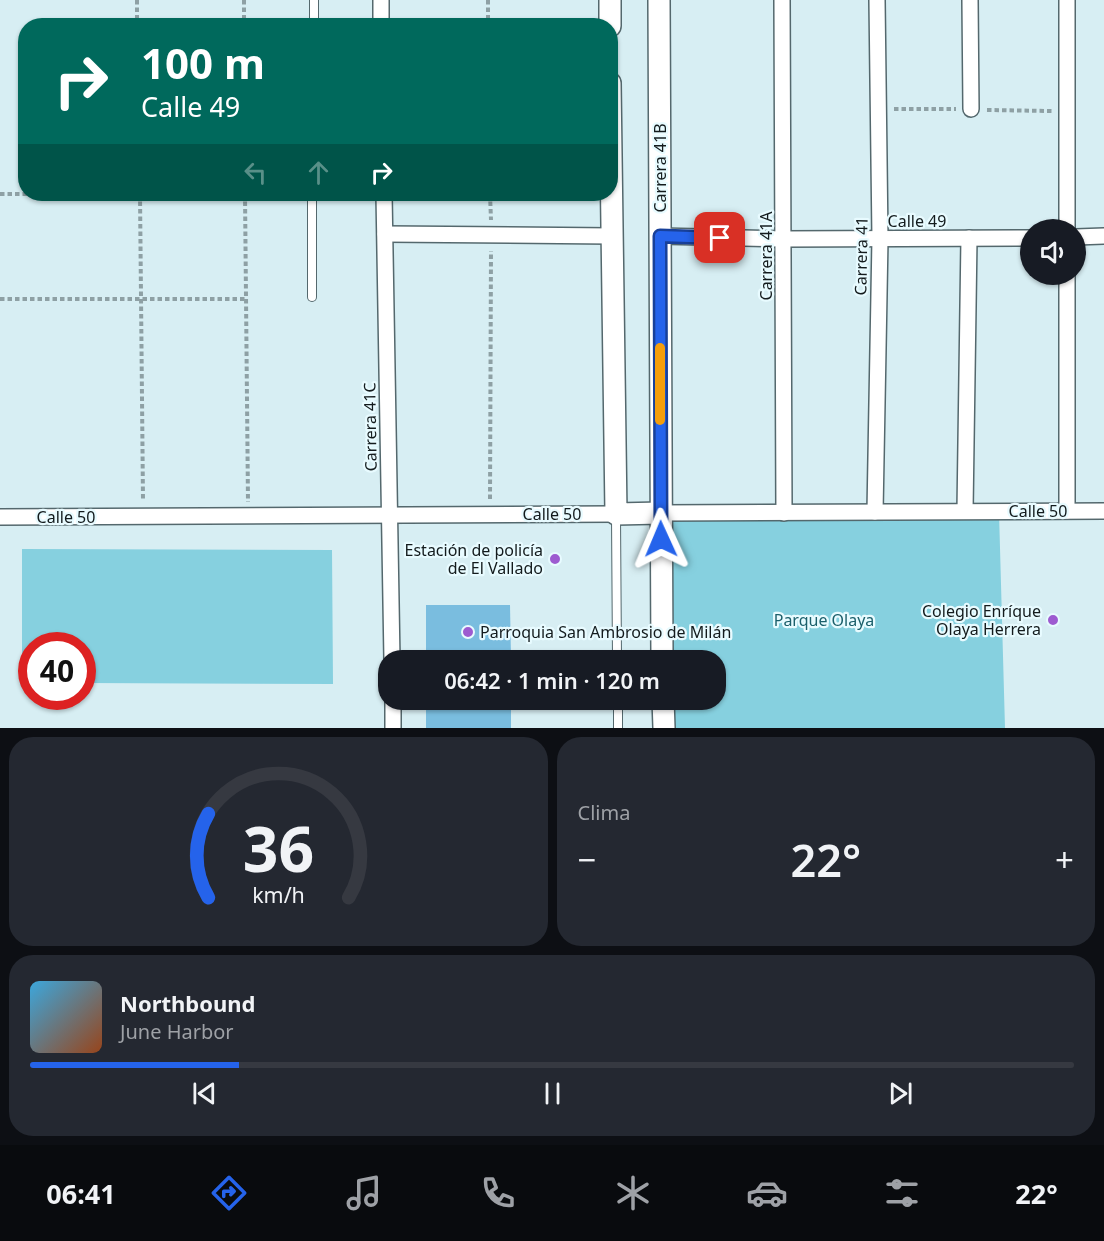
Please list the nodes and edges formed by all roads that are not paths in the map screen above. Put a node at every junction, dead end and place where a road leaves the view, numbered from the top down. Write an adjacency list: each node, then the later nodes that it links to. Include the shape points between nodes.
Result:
1 (314, 0): 9 (lane)
2 (381, 0): 10 (street)
3 (610, 0): 11 (street)
4 (660, 0): 19 (street, Carrera 41B)
5 (782, 0): 24 (street, Carrera 41A)
6 (877, 0): 25 (street, Carrera 41)
7 (970, 0): 12 (street)
8 (1066, 0): 16 (street)
9 (314, 18)
10 (381, 18)
11 (610, 18)
12 (971, 109)
13 (312, 201): 27 (lane)
14 (384, 201): 17 (street, Carrera 41C)
15 (612, 201): 18 (street)
16 (1067, 219)
17 (385, 234): 18 (street); 35 (street, Carrera 41C)
18 (612, 236): 34 (street)
19 (660, 236): 24 (street, Calle 49); 32 (street, Carrera 41B)
20 (1104, 236): 21 (street)
21 (1086, 237)
22 (969, 238): 23 (street, Calle 49); 25 (street, Calle 49); 31 (street)
23 (1020, 238)
24 (784, 239): 25 (street, Calle 49); 33 (street, Carrera 41A)
25 (880, 239): 30 (street, Carrera 41)
26 (1067, 285): 28 (street)
27 (312, 297)
28 (1067, 511): 29 (street, Calle 50); 31 (street, Calle 50)
29 (1104, 511)
30 (875, 512): 31 (street, Calle 50); 33 (street, Calle 50)
31 (965, 512)
32 (661, 513): 33 (street, Calle 50); 34 (street, Calle 50); 39 (street, Carrera 41B)
33 (784, 513)
34 (615, 514): 35 (street, Calle 50); 38 (lane)
35 (389, 515): 36 (street, Calle 50); 37 (street, Carrera 41C)
36 (0, 517)
37 (392, 650)
38 (617, 650)
39 (663, 650)
40 (393, 710): 43 (street)
41 (618, 710): 44 (lane)
42 (663, 710): 45 (street)
43 (393, 728)
44 (618, 728)
45 (664, 728)

